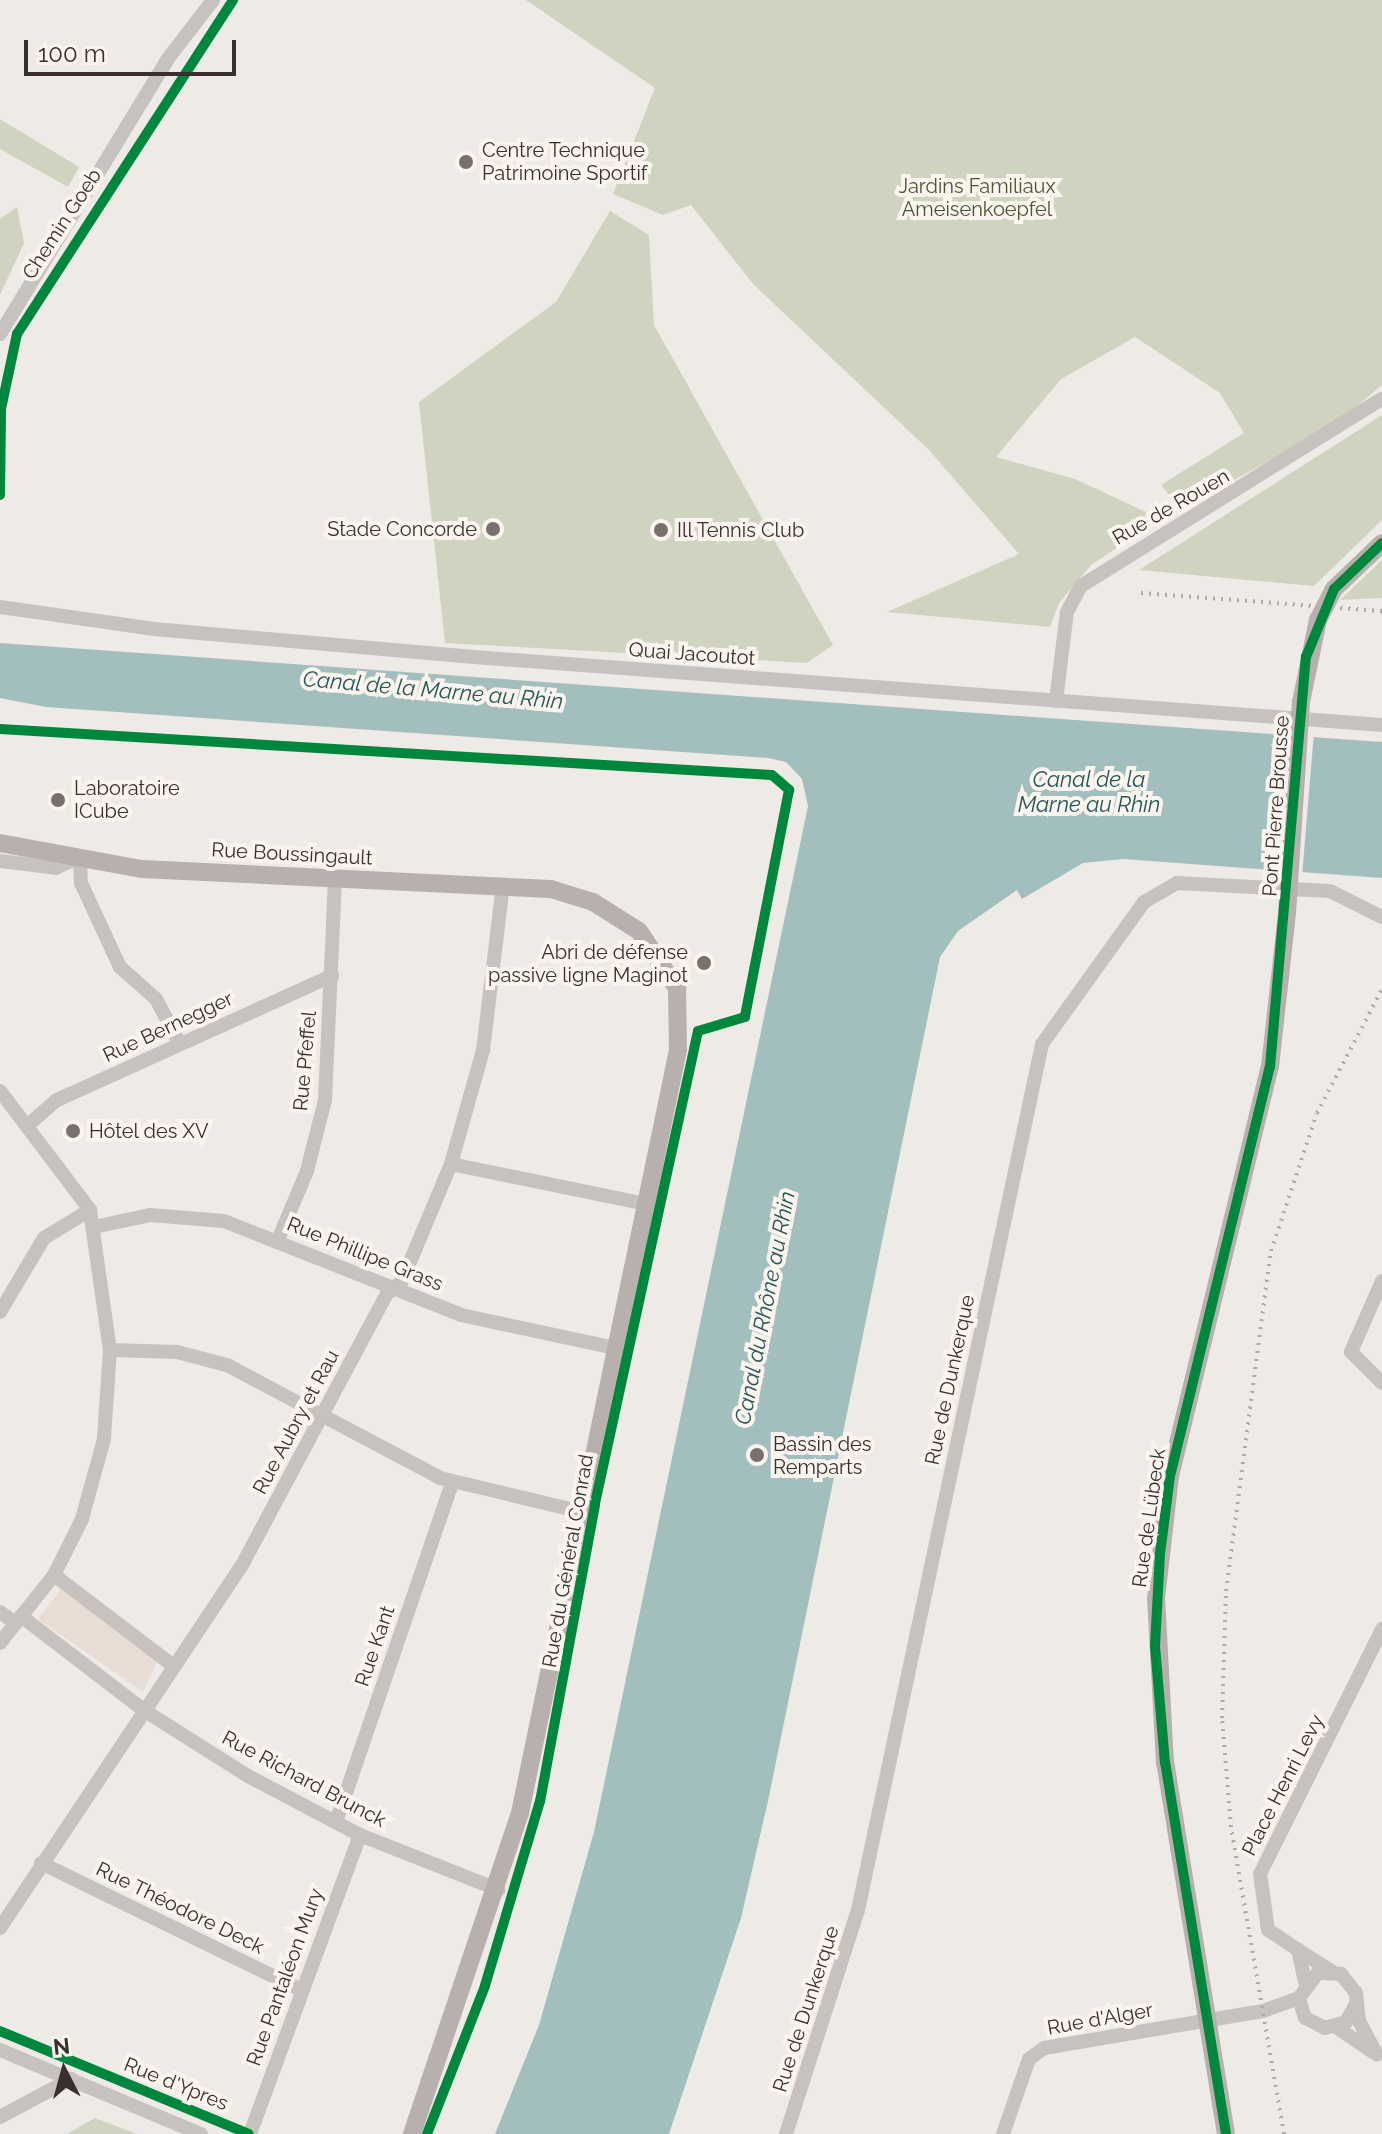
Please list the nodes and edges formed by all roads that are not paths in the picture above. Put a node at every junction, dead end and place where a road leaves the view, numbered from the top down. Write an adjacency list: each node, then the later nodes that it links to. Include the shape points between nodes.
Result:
1 (213, 0): 2 (street, Chemin Goeb, via 167,60)
2 (0, 334)
3 (1382, 399): 6 (street, Rue de Rouen, via 1081,586 1067,612)
4 (1382, 543): 13 (main road, Pont Pierre Brousse, bridge, via 1334,589 1318,620 1301,702)
5 (0, 607): 6 (street, Quai Jacoutot, via 154,629)
6 (1056, 701): 7 (street, Quai Jacoutot)
7 (1382, 725)
8 (0, 843): 9 (main road, Rue Boussingault)
9 (80, 857): 10 (street, Rue Boussingault, via 56,868); 11 (main road, Rue Boussingault, via 142,869); 16 (street, via 81,883 120,967 156,999)
10 (0, 861)
11 (335, 879): 12 (main road, Rue Boussingault); 15 (street, Rue Pfeffel)
12 (503, 885): 19 (street, Rue Aubry et Rau, via 488,1025); 20 (main road, Rue du Général Conrad, via 551,889 611,910 650,941 672,975 681,1031)
13 (1287, 913): 53 (main road, Rue de Lübeck, via 1270,1067 1170,1476 1156,1599 1165,1763)
14 (1382, 917): 62 (street, Rue de Dunkerque, via 1330,891 1177,883 1144,902 1042,1044 858,1910)
15 (332, 976): 16 (street, Rue Bernegger); 23 (street, Rue Pfeffel, via 325,1100 307,1171)
16 (180, 1044): 18 (street, Rue Bernegger, via 57,1100)
17 (0, 1091): 18 (street)
18 (28, 1125): 21 (street)
19 (451, 1164): 20 (street); 25 (street, Rue Aubry et Rau)
20 (646, 1204): 27 (main road, Rue du Général Conrad)
21 (90, 1210): 22 (street); 26 (street, via 44,1238)
22 (94, 1227): 23 (street, Rue Phillipe Grass, via 187,1216); 28 (street)
23 (278, 1240): 25 (street, Rue Phillipe Grass)
24 (1382, 1281): 29 (street, via 1351,1352)
25 (394, 1288): 27 (street, Rue Phillipe Grass, via 461,1315); 30 (street, Rue Aubry et Rau)
26 (0, 1312)
27 (619, 1349): 32 (main road, Rue du Général Conrad)
28 (110, 1350): 30 (street, via 177,1352 227,1365); 33 (street, via 99,1465)
29 (1382, 1383)
30 (322, 1415): 31 (street); 38 (street, Rue Aubry et Rau, via 241,1567)
31 (452, 1483): 32 (street); 40 (street, Rue Kant)
32 (583, 1512): 43 (main road, Rue du Général Conrad)
33 (54, 1575): 35 (street); 38 (street)
34 (0, 1612): 35 (street, Rue Richard Brunck)
35 (18, 1620): 37 (street); 39 (street, Rue Richard Brunck)
36 (1382, 1629): 45 (street, Place Henri Levy, via 1260,1874 1268,1930)
37 (0, 1643)
38 (172, 1665): 39 (street, Rue Aubry et Rau)
39 (142, 1709): 40 (street, Rue Richard Brunck); 42 (street, Rue Aubry et Rau)
40 (336, 1822): 41 (street, Rue Richard Brunck)
41 (360, 1835): 43 (street, Rue Richard Brunck); 48 (street, Rue Pantaléon Mury)
42 (41, 1863): 44 (street, Rue Aubry et Rau); 48 (street, Rue Théodore Deck)
43 (499, 1890): 61 (main road, Rue du Général Conrad)
44 (0, 1928)
45 (1298, 1950): 46 (street, Place Henri Levy); 47 (street)
46 (1333, 1972): 47 (street); 50 (street, via 1351,1983)
47 (1305, 1982): 49 (street)
48 (301, 1990): 60 (street, Rue Pantaléon Mury)
49 (1299, 1998): 51 (street); 52 (street)
50 (1357, 2002): 54 (street); 56 (street)
51 (1263, 2011): 52 (street); 53 (street, Rue d'Alger)
52 (1305, 2018): 54 (street)
53 (1212, 2021): 63 (street, Rue d'Alger, via 1044,2048 1029,2059); 64 (main road, Rue de Lübeck)
54 (1336, 2027): 56 (street)
55 (0, 2050): 57 (street, Rue d'Ypres)
56 (1379, 2058)
57 (71, 2079): 58 (street); 59 (street, Rue d'Ypres)
58 (0, 2117)
59 (201, 2134)
60 (250, 2134)
61 (412, 2134)
62 (786, 2134)
63 (1003, 2134)
64 (1226, 2134)

